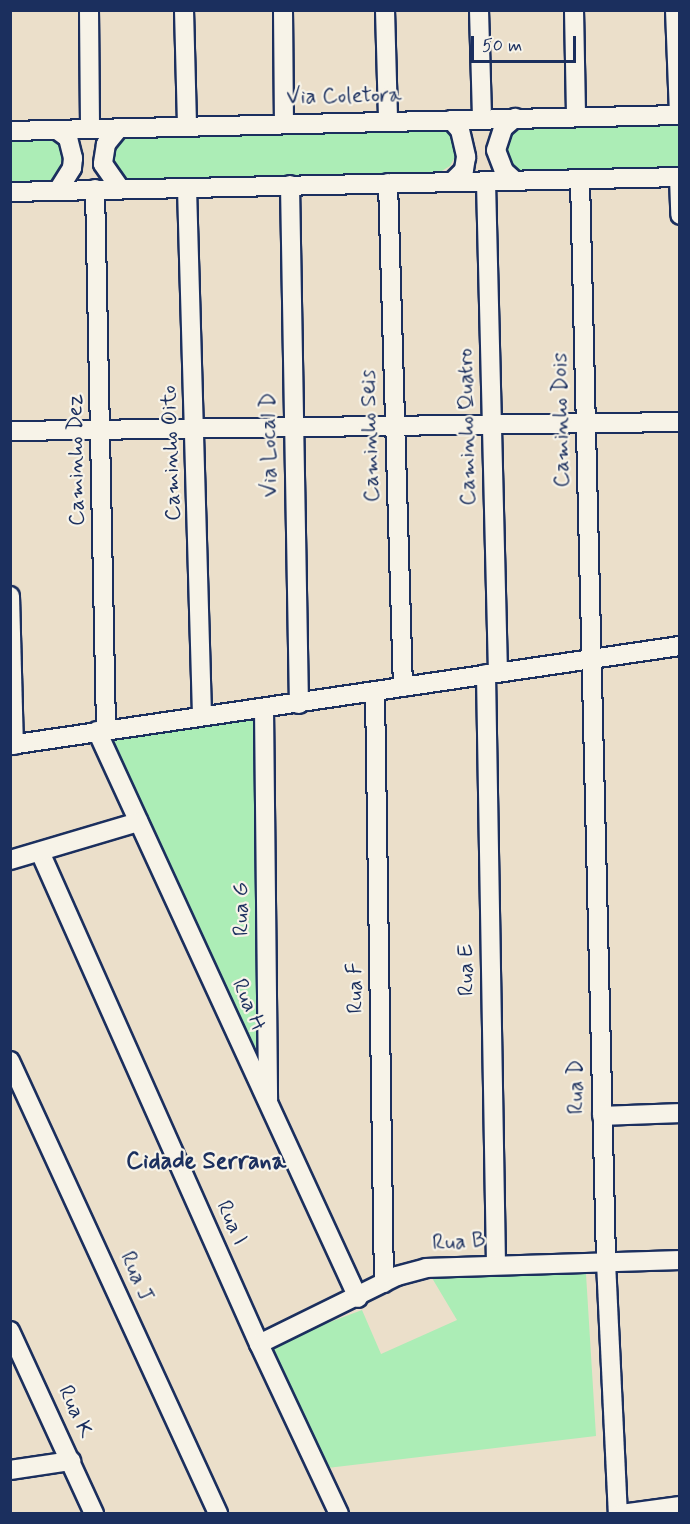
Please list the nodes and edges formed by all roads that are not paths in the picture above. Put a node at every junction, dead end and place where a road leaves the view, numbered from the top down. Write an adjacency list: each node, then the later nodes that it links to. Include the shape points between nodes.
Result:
1 (89, 10): 17 (street)
2 (184, 10): 15 (street)
3 (283, 10): 14 (street)
4 (385, 10): 12 (street)
5 (479, 10): 10 (street)
6 (574, 10): 9 (street)
7 (675, 10): 8 (street)
8 (679, 114): 9 (street, Via Coletora)
9 (576, 115): 11 (street, Via Coletora)
10 (482, 118): 11 (street, Via Coletora); 13 (street, Via Coletora)
11 (515, 118): 23 (street, via 503,128 496,150 504,171)
12 (388, 119): 13 (street, Via Coletora); 14 (street, Via Coletora)
13 (451, 120): 22 (street, via 460,130 466,157 464,170)
14 (284, 122): 15 (street, Via Coletora)
15 (187, 126): 16 (street, Via Coletora)
16 (119, 128): 17 (street, Via Coletora); 27 (street, via 106,144 102,164)
17 (90, 129): 18 (street, Via Coletora)
18 (57, 130): 19 (street, Via Coletora); 30 (street, via 68,138 73,158 72,168)
19 (10, 131)
20 (679, 177): 21 (street); 32 (street)
21 (580, 180): 23 (street); 35 (street, Caminho Dois)
22 (453, 181): 24 (street); 25 (street)
23 (514, 181): 24 (street)
24 (486, 182): 33 (street, Caminho Quatro)
25 (388, 183): 26 (street); 36 (street, Caminho Seis)
26 (290, 185): 28 (street); 38 (street, Via Local D)
27 (120, 188): 28 (street); 29 (street)
28 (188, 188): 37 (street, Caminho Oito)
29 (95, 189): 30 (street); 39 (street, Caminho Dez)
30 (58, 190): 31 (street)
31 (10, 192)
32 (680, 215)
33 (492, 422): 35 (street); 36 (street); 44 (street, Caminho Quatro)
34 (680, 422): 35 (street)
35 (586, 423): 43 (street, Caminho Dois)
36 (394, 424): 38 (street); 45 (street, Caminho Seis)
37 (196, 427): 38 (street); 39 (street); 49 (street, Caminho Oito)
38 (294, 427): 47 (street, Via Local D)
39 (100, 430): 40 (street); 50 (street, Caminho Dez)
40 (10, 431)
41 (10, 596): 51 (street)
42 (680, 646): 43 (street)
43 (592, 658): 44 (street); 58 (street, Rua D)
44 (492, 673): 45 (street); 61 (street, Rua E)
45 (403, 687): 46 (street)
46 (375, 692): 47 (street); 62 (street, Rua F)
47 (299, 704): 48 (street)
48 (264, 709): 49 (street); 56 (street, Rua G)
49 (202, 716): 50 (street)
50 (102, 730): 51 (street); 52 (street, Rua H)
51 (12, 745)
52 (138, 822): 53 (street); 56 (street, Rua H)
53 (40, 852): 54 (street); 65 (street, Rua I)
54 (10, 860)
55 (10, 1061): 70 (street, Rua J)
56 (268, 1107): 63 (street, Rua H)
57 (680, 1113): 58 (street)
58 (602, 1116): 60 (street, Rua D)
59 (680, 1260): 60 (street, Rua B)
60 (606, 1262): 61 (street, Rua B); 72 (street, Rua D)
61 (496, 1264): 62 (street, Rua B, via 426,1268)
62 (384, 1283): 63 (street, Rua B)
63 (358, 1298): 65 (street, Rua B)
64 (10, 1331): 66 (street, Rua K)
65 (259, 1344): 71 (street, Rua I)
66 (71, 1461): 67 (street); 69 (street, Rua K)
67 (10, 1470)
68 (680, 1506): 72 (street)
69 (94, 1514)
70 (218, 1514)
71 (339, 1514)
72 (620, 1514)

